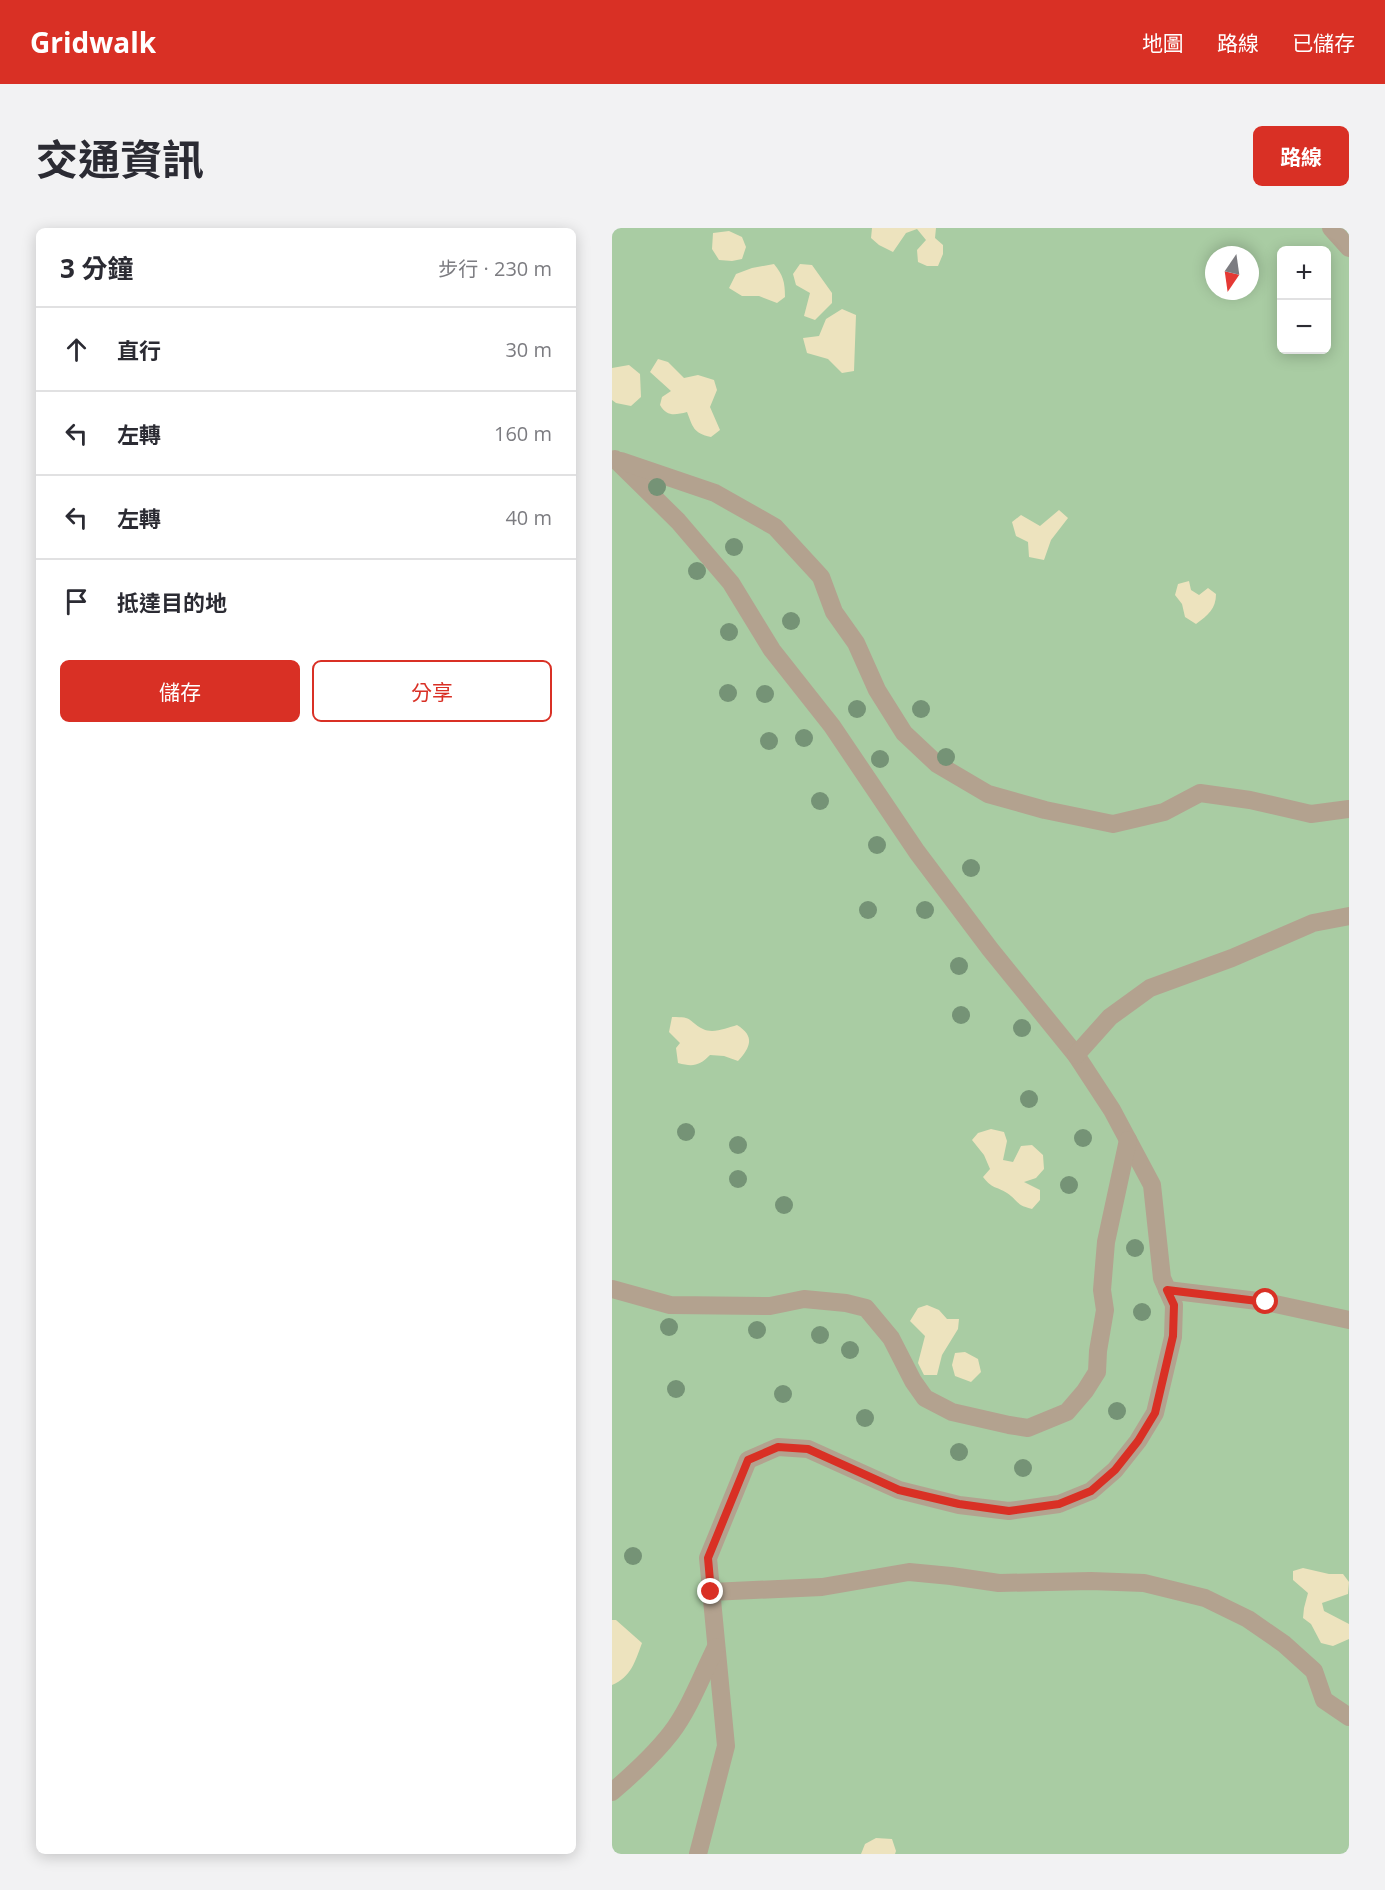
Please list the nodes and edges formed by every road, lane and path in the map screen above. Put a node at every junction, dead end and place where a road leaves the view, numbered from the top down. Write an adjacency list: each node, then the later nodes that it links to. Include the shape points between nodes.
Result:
1 (1330, 228): 2 (lane)
2 (1349, 248)
3 (614, 457): 4 (lane, via 715,493 775,526 821,577 834,612 856,644 877,690 904,733 937,764 988,794 1113,824 1164,812 1200,793 1311,814); 6 (lane, via 678,521 731,583 772,650 832,726 917,852)
4 (1349, 809)
5 (1349, 916): 6 (lane, via 1313,923 1150,988 1110,1017)
6 (1076, 1055): 7 (lane)
7 (1128, 1140): 8 (lane, via 1106,1242 1102,1290 1105,1310 1098,1372 1067,1412 1028,1428 952,1412 925,1398 891,1338 866,1308 804,1299 770,1306 670,1305); 9 (lane, via 1152,1185 1162,1278)
8 (612, 1289)
9 (1167, 1290): 10 (lane, via 1266,1302); 11 (lane, via 1174,1305 1173,1336 1155,1413 1115,1470 1091,1491 1059,1504 1009,1511 959,1504 899,1490 808,1449 778,1447 748,1460 708,1558)
10 (1349, 1320)
11 (711, 1592): 12 (lane); 13 (lane, via 822,1587 909,1572 999,1583 1144,1583 1205,1598 1248,1619 1314,1671 1324,1700)
12 (716, 1647): 14 (lane, via 672,1732); 15 (lane, via 726,1746)
13 (1349, 1717)
14 (612, 1792)
15 (698, 1854)

